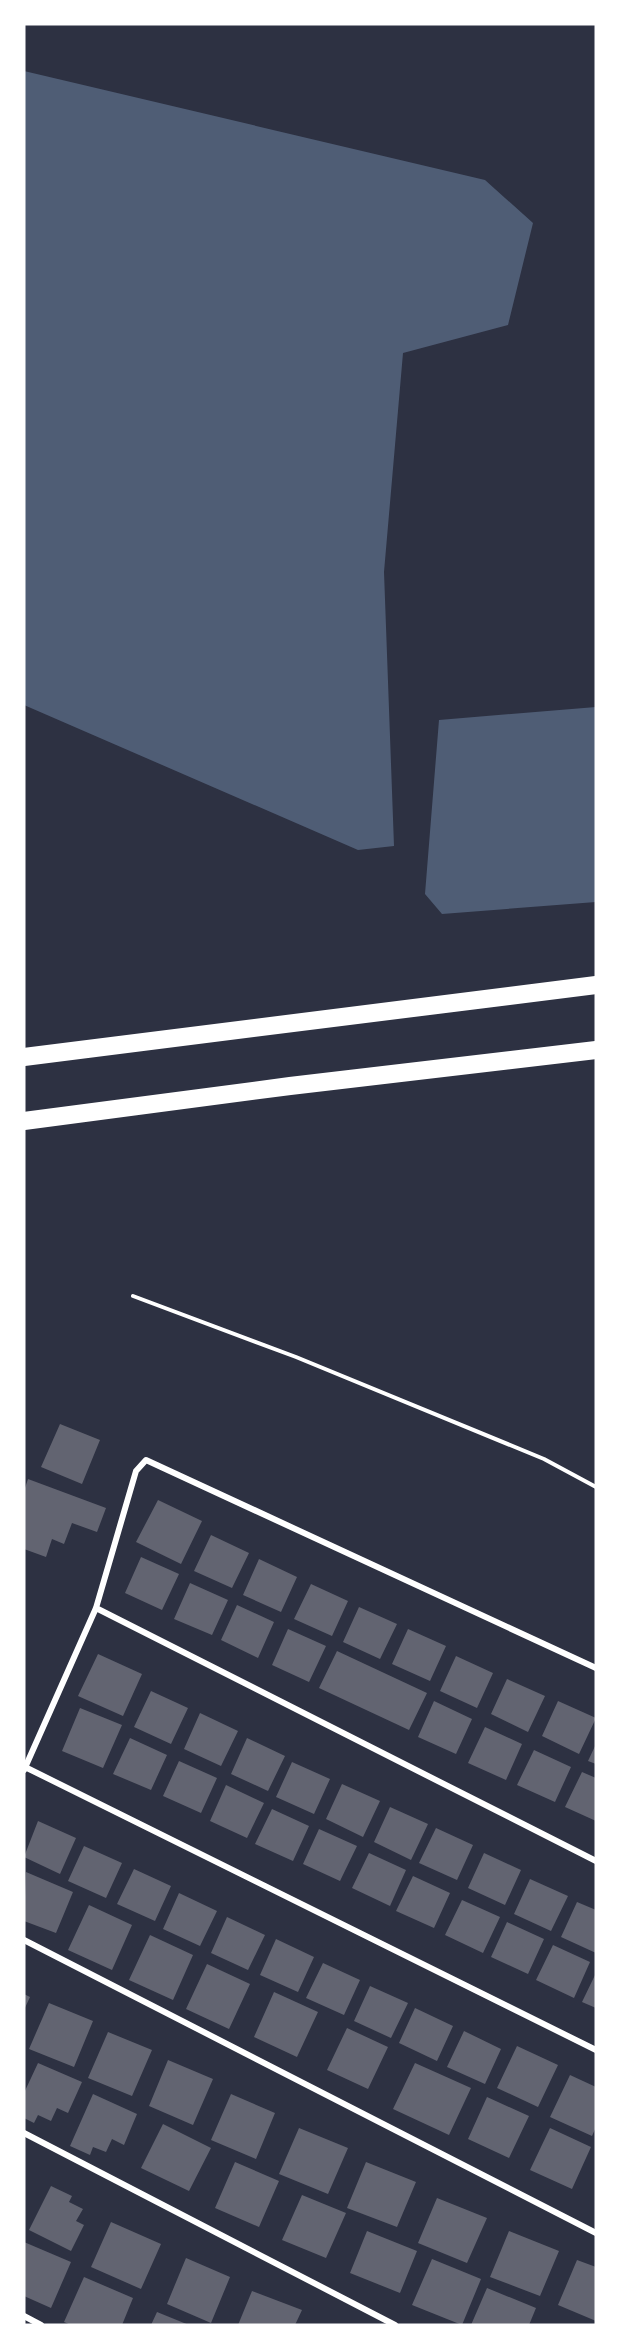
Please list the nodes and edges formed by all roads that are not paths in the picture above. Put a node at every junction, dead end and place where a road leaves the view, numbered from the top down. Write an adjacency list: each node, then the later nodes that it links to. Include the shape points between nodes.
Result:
1 (596, 985): 3 (highway)
2 (596, 1050): 4 (highway)
3 (24, 1057)
4 (24, 1121)
5 (96, 1608): 6 (street, via 136,1471 142,1462 152,1461); 7 (street); 8 (street)
6 (596, 1668)
7 (25, 1768): 10 (street)
8 (596, 1861)
9 (24, 1940): 12 (street)
10 (596, 2050)
11 (24, 2133): 15 (street)
12 (596, 2234)
13 (24, 2316): 14 (street)
14 (41, 2325)
15 (395, 2325)

